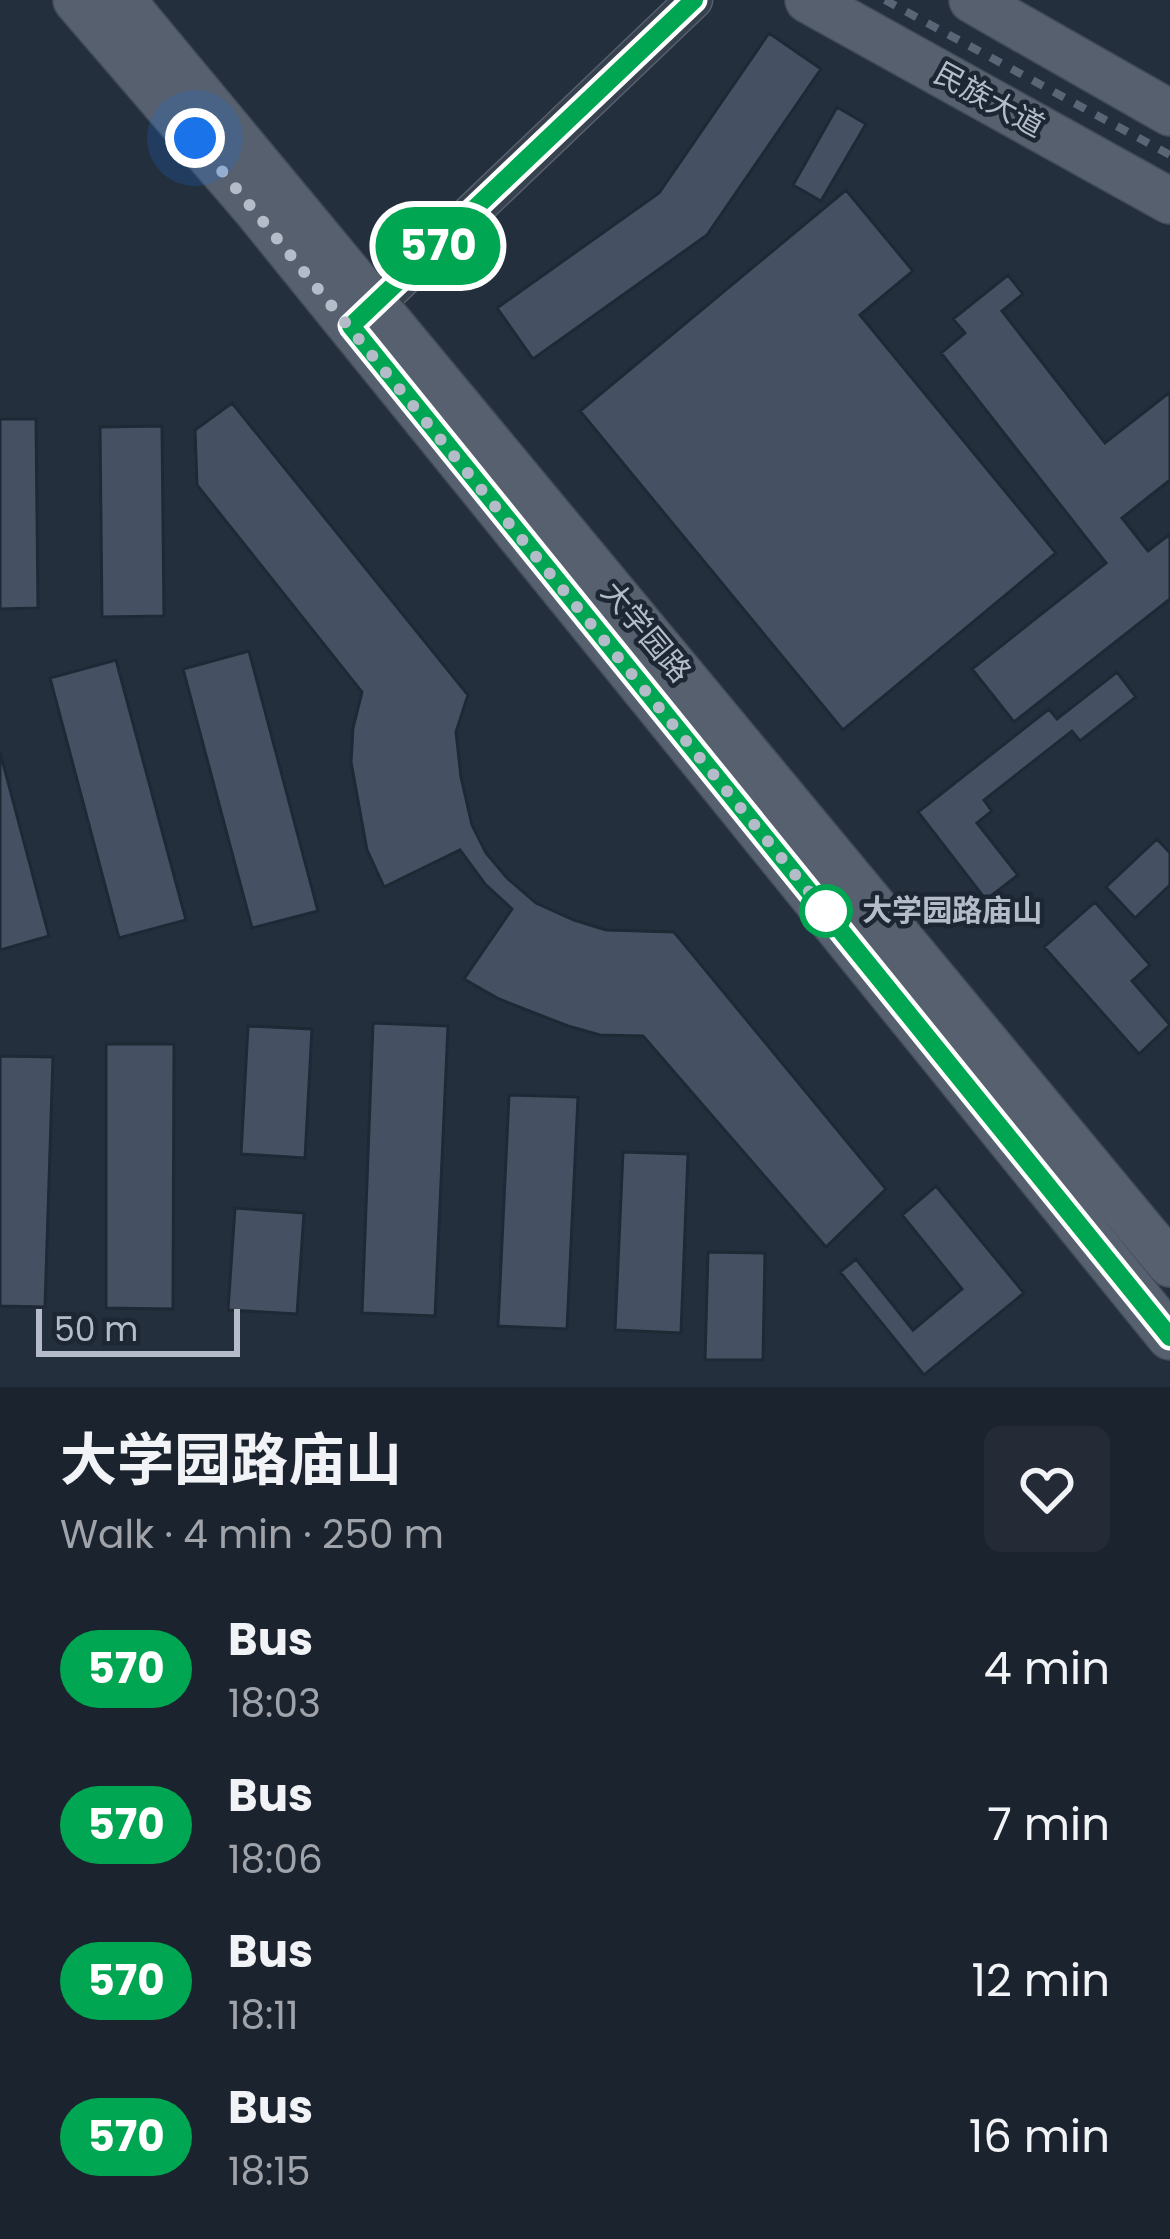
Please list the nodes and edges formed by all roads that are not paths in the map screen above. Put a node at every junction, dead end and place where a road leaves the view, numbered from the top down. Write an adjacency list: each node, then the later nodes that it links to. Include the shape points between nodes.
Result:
1 (76, 0): 8 (main road, 大学园路)
2 (122, 0): 8 (main road, 大学园路)
3 (694, 0): 8 (street)
4 (808, 0): 7 (main road, 民族大道)
5 (973, 0): 6 (main road)
6 (1170, 113)
7 (1170, 200)
8 (363, 316): 9 (main road, 大学园路); 10 (main road, 大学园路)
9 (1170, 1264)
10 (1170, 1336)

